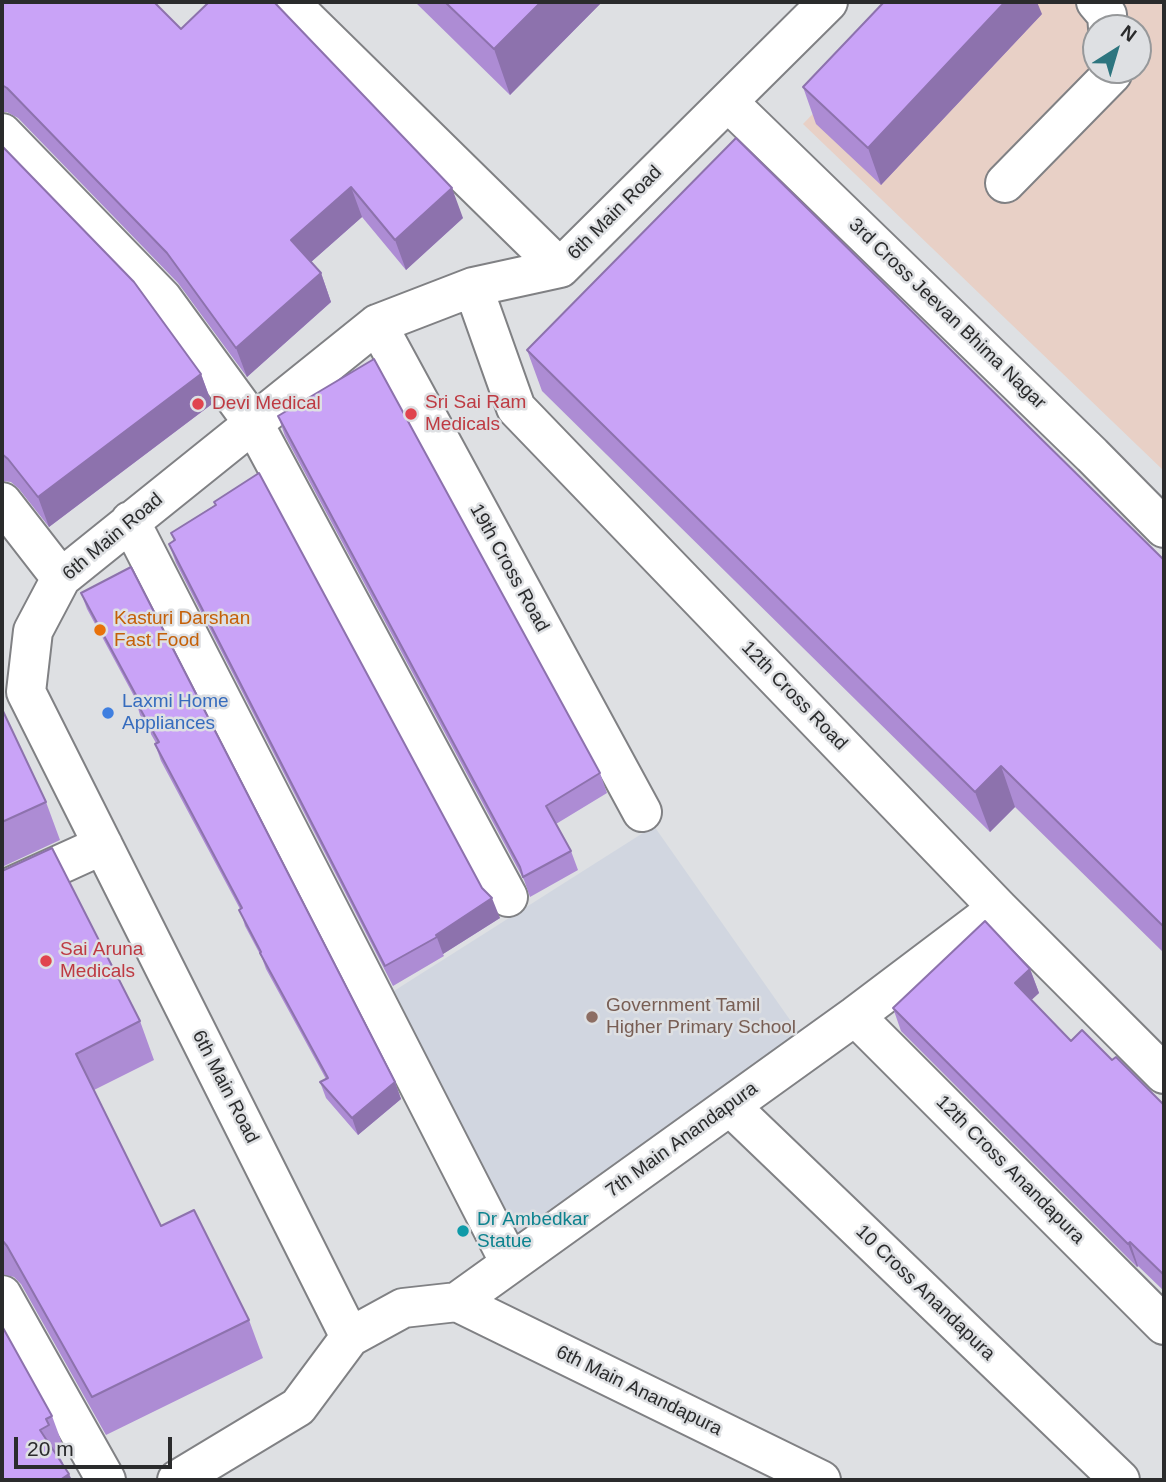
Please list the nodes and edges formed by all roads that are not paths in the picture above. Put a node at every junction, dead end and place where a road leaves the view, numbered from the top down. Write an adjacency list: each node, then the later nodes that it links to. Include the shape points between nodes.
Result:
1 (289, 2): 7 (street)
2 (828, 2): 4 (street, 6th Main Road)
3 (1102, 84): 6 (street)
4 (727, 102): 7 (street, 6th Main Road); 13 (street, 3rd Cross Jeevan Bhima Nagar)
5 (2, 133): 10 (street, via 162,298)
6 (1005, 183)
7 (560, 268): 8 (street, 6th Main Road)
8 (473, 287): 9 (street, 6th Main Road); 19 (street, 12th Cross Road, via 516,408)
9 (377, 324): 10 (street, 6th Main Road); 15 (street, 19th Cross Road)
10 (254, 424): 12 (street, 6th Main Road); 18 (street)
11 (2, 502): 14 (street)
12 (130, 521): 14 (street, 6th Main Road); 23 (street)
13 (1164, 528)
14 (61, 578): 16 (street, 6th Main Road, via 33,631 26,692)
15 (642, 812)
16 (103, 845): 17 (street); 27 (street, 6th Main Road)
17 (2, 891)
18 (508, 897)
19 (998, 908): 20 (street, 7th Main Anandapura); 21 (street, 12th Cross Road)
20 (855, 1016): 22 (street, 7th Main Anandapura); 26 (street, 12th Cross Anandapura)
21 (1164, 1074)
22 (730, 1106): 23 (street, 7th Main Anandapura); 31 (street, 10 Cross Anandapura)
23 (510, 1263): 25 (street, 7th Main Anandapura)
24 (2, 1295): 28 (street)
25 (457, 1302): 27 (street, via 403,1308); 30 (street, 6th Main Anandapura)
26 (1164, 1325)
27 (350, 1337): 29 (street, via 298,1407)
28 (106, 1480)
29 (177, 1480)
30 (821, 1480)
31 (1120, 1480)

